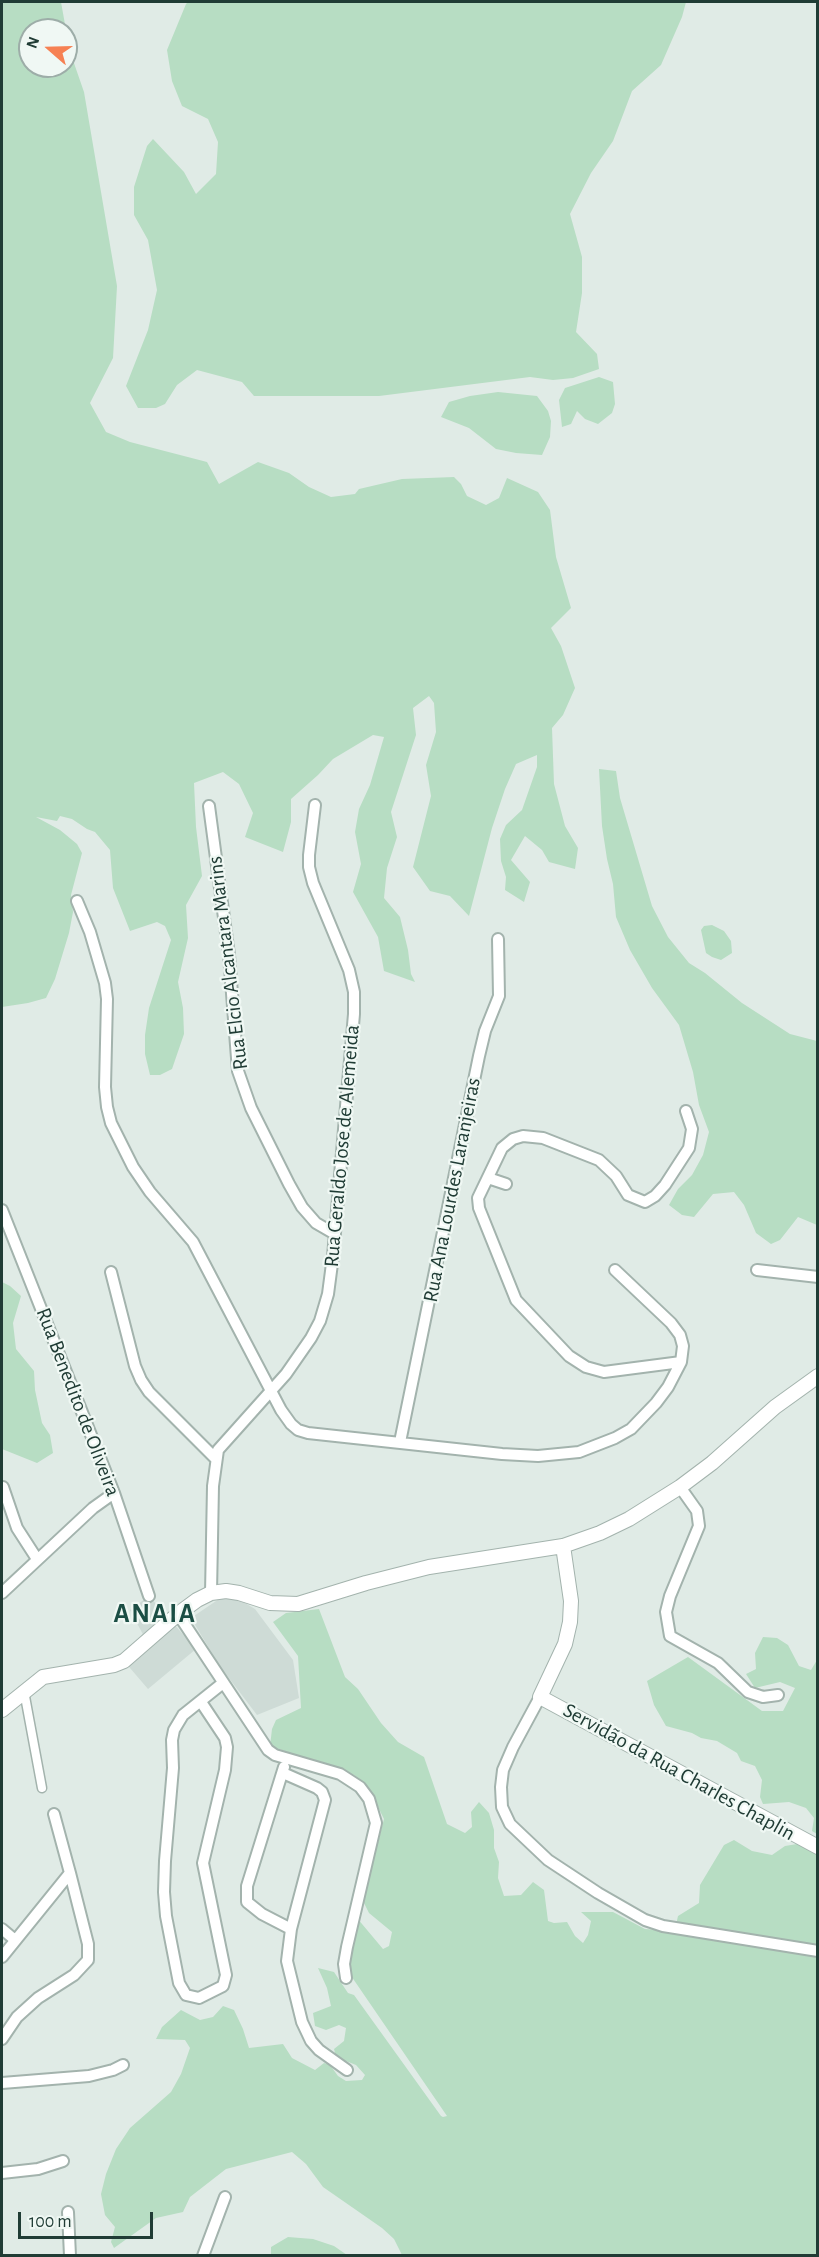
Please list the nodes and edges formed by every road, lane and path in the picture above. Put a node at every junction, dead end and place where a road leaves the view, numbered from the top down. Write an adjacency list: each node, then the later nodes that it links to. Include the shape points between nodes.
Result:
1 (315, 805): 9 (street, Rua Geraldo Jose de Alemeida, via 309,867 354,992)
2 (208, 806): 9 (street, Rua Elcio Alcantara Marins, via 229,955 238,1071 251,1108 302,1207 316,1223)
3 (77, 901): 16 (street, via 105,983 105,1087 111,1123 150,1192 193,1242)
4 (498, 939): 17 (street, Rua Ana Lourdes Laranjeiras, via 499,996 478,1056)
5 (686, 1111): 6 (street, via 692,1129 689,1148 665,1185 645,1202 628,1195 599,1160 543,1138 513,1139 502,1148)
6 (488, 1178): 7 (street); 14 (street, via 478,1198 479,1208 507,1280 516,1300 559,1347 577,1362 604,1372)
7 (506, 1184)
8 (2, 1210): 21 (street, Rua Benedito de Oliveira)
9 (335, 1234): 16 (street, Rua Geraldo Jose de Alemeida, via 328,1293 320,1321 303,1351)
10 (615, 1270): 14 (street, via 676,1329 683,1346)
11 (757, 1270): 13 (street)
12 (111, 1272): 18 (street, via 141,1380)
13 (818, 1276)
14 (681, 1362): 17 (street, via 668,1387 631,1429 579,1452 527,1455)
15 (818, 1376): 20 (street)
16 (272, 1390): 17 (street, via 286,1418 298,1430); 18 (street, Rua Geraldo Jose de Alemeida, via 221,1443)
17 (400, 1442)
18 (215, 1458): 25 (street)
19 (3, 1487): 23 (street, via 17,1528)
20 (680, 1487): 22 (street, via 620,1524); 30 (street, via 697,1511 699,1526 670,1596 666,1612 670,1636 718,1663 748,1692 763,1697)
21 (114, 1493): 23 (street); 26 (street, Rua Benedito de Oliveira)
22 (563, 1546): 25 (street, via 429,1567 298,1604 270,1603 226,1591); 31 (street, via 570,1622 565,1644)
23 (37, 1559): 24 (street)
24 (2, 1593)
25 (211, 1593): 27 (street)
26 (150, 1596)
27 (178, 1614): 28 (street); 29 (street, via 114,1665 50,1675)
28 (223, 1683): 32 (street); 34 (street, via 263,1744 275,1755)
29 (24, 1691): 33 (street); 36 (street)
30 (778, 1695)
31 (540, 1697): 38 (street, Servidão da Rua Charles Chaplin); 43 (street, via 503,1770 501,1787 502,1807 510,1824 548,1860 645,1920)
32 (201, 1702): 32 (street, via 183,1716 174,1730 164,1892 179,1983 186,1995 199,1998 223,1986 226,1975 203,1863 227,1748 225,1737)
33 (2, 1710)
34 (287, 1758): 35 (street); 45 (street, via 351,1780 369,1799 374,1812 375,1832 344,1964)
35 (282, 1773): 41 (street, via 248,1886 247,1902); 41 (street, via 317,1788 325,1800)
36 (42, 1788)
37 (54, 1814): 39 (street)
38 (818, 1847)
39 (70, 1873): 42 (street); 46 (street, via 88,1944 88,1960 17,2017)
40 (2, 1929): 42 (street)
41 (291, 1929): 48 (street, via 287,1961 302,2022 319,2050)
42 (15, 1940): 44 (street)
43 (818, 1951)
44 (2, 1957)
45 (346, 1978)
46 (2, 2039)
47 (123, 2065): 49 (street, via 88,2076)
48 (347, 2070)
49 (2, 2083)
50 (63, 2161): 51 (street, via 38,2169)
51 (2, 2173)
52 (225, 2197): 55 (street)
53 (68, 2212): 54 (street)
54 (70, 2256)
55 (203, 2256)

